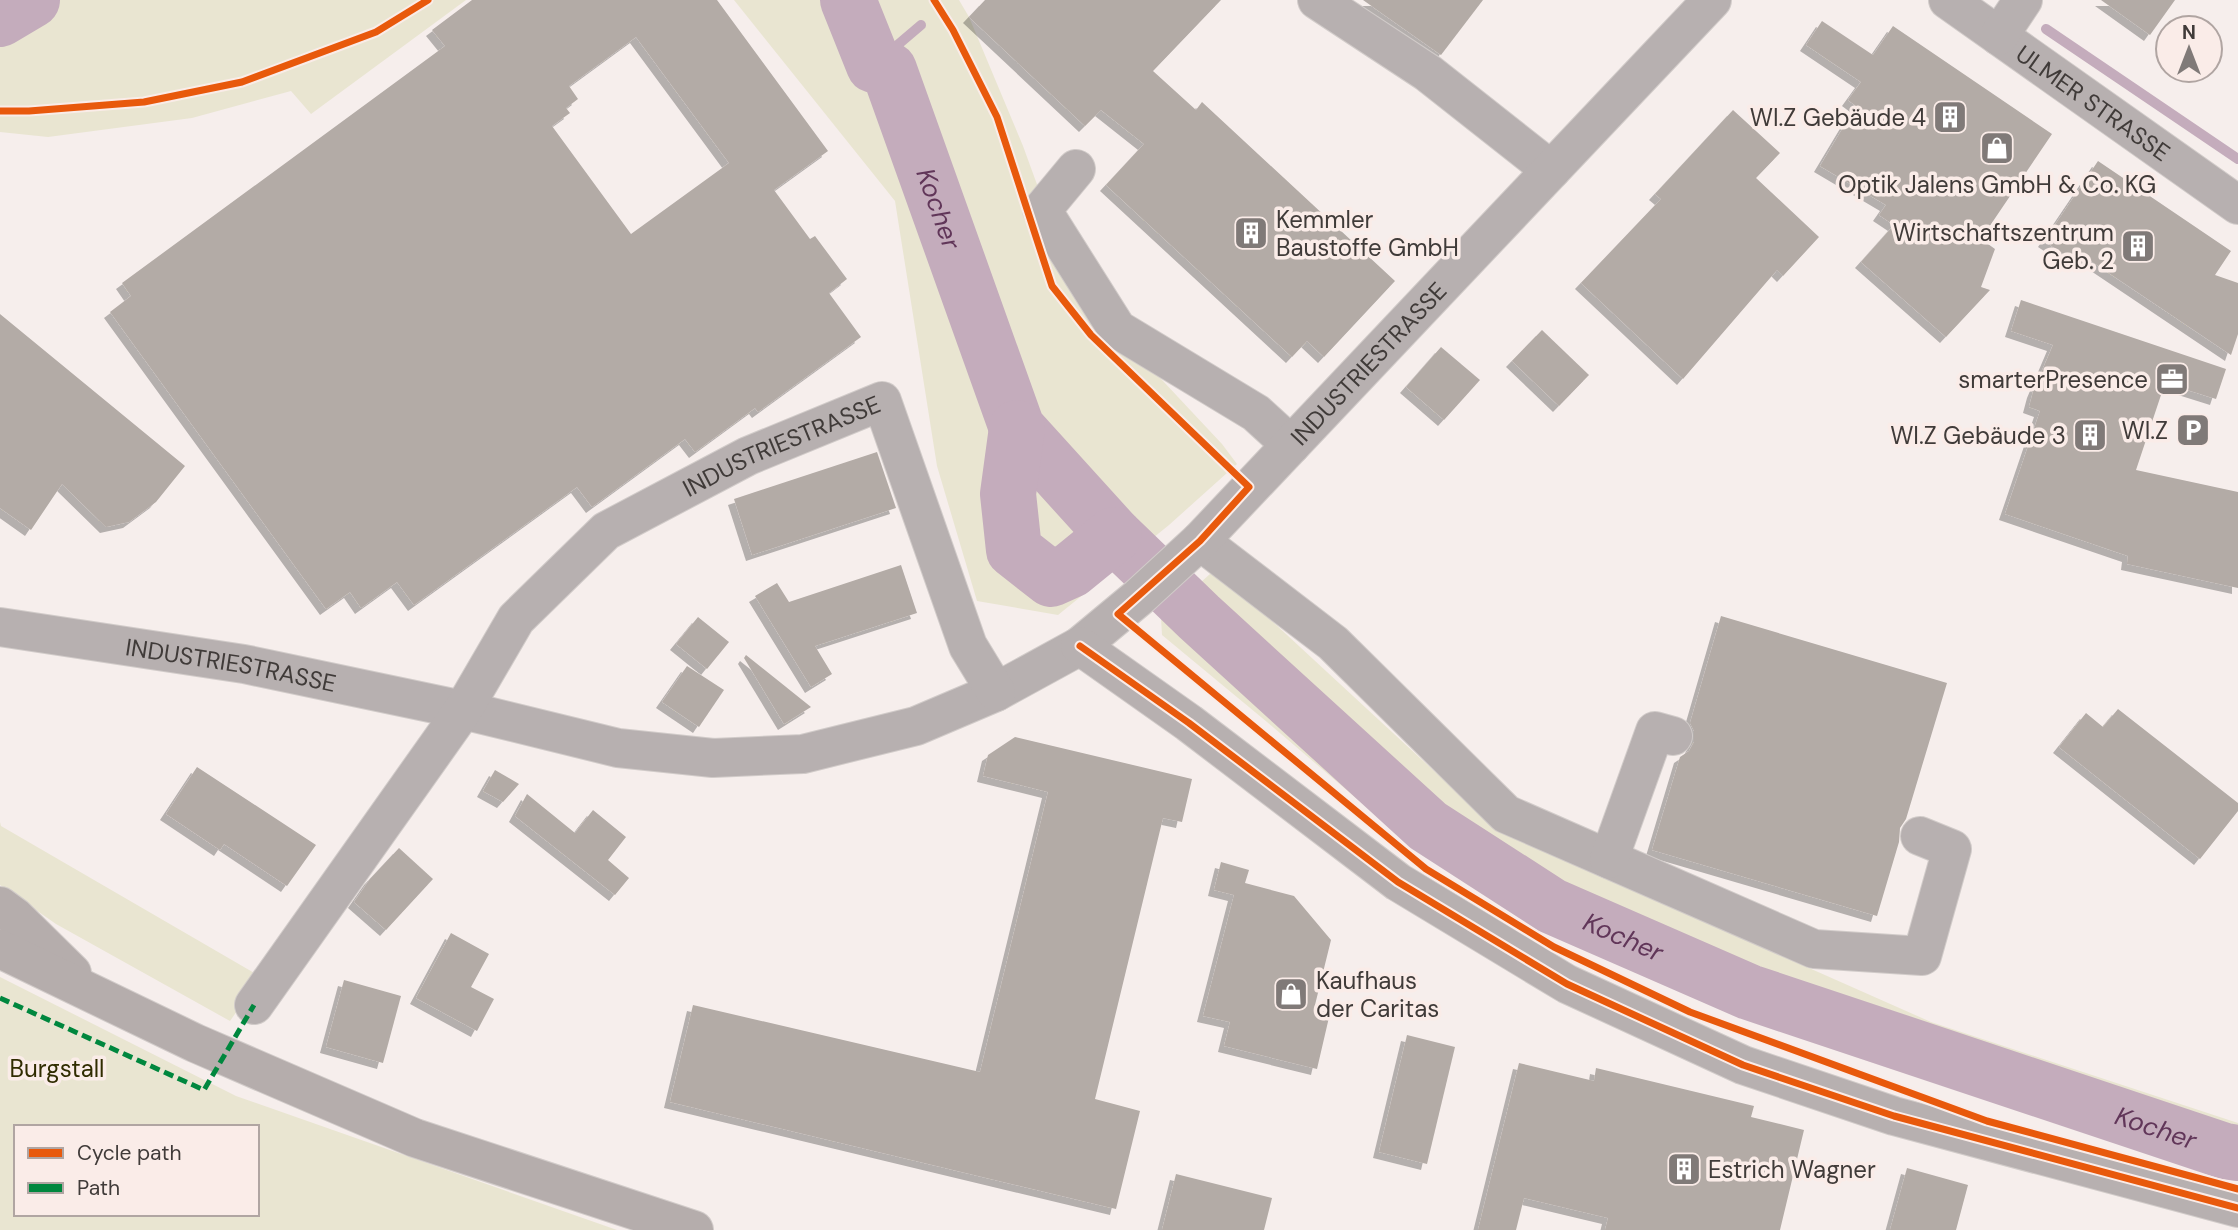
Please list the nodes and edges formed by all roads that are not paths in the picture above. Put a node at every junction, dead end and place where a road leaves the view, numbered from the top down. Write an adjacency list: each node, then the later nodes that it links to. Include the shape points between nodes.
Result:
1 (1317, 0): 7 (street, via 1428,73)
2 (1712, 0): 7 (street, INDUSTRIESTRASSE)
3 (1948, 0): 5 (street, ULMER STRASSE)
4 (2023, 0): 5 (street)
5 (1999, 36): 8 (street, ULMER STRASSE)
6 (1076, 169): 9 (street, via 1042,210 1117,329 1256,412)
7 (1551, 170): 9 (street, INDUSTRIESTRASSE)
8 (2238, 205)
9 (1290, 445): 10 (street, INDUSTRIESTRASSE)
10 (1194, 546): 12 (street, INDUSTRIESTRASSE); 17 (street, via 1333,643 1506,814)
11 (0, 627): 14 (street, INDUSTRIESTRASSE, via 244,664)
12 (1080, 646): 13 (street, INDUSTRIESTRASSE); 22 (street, via 1398,882 1567,984 1742,1065 1881,1112)
13 (996, 692): 14 (street, INDUSTRIESTRASSE, via 915,726 803,754 713,758 618,748); 14 (street, INDUSTRIESTRASSE, via 968,646 882,401 748,456 606,531 516,619)
14 (463, 710): 21 (street, INDUSTRIESTRASSE)
15 (1674, 736): 17 (street, via 1655,731)
16 (1920, 836): 17 (street, via 1952,849 1922,957 1814,949)
17 (1609, 859)
18 (0, 906): 20 (highway)
19 (0, 949): 20 (highway)
20 (95, 996): 23 (highway, via 415,1138)
21 (254, 1005)
22 (2238, 1208)
23 (694, 1230)

